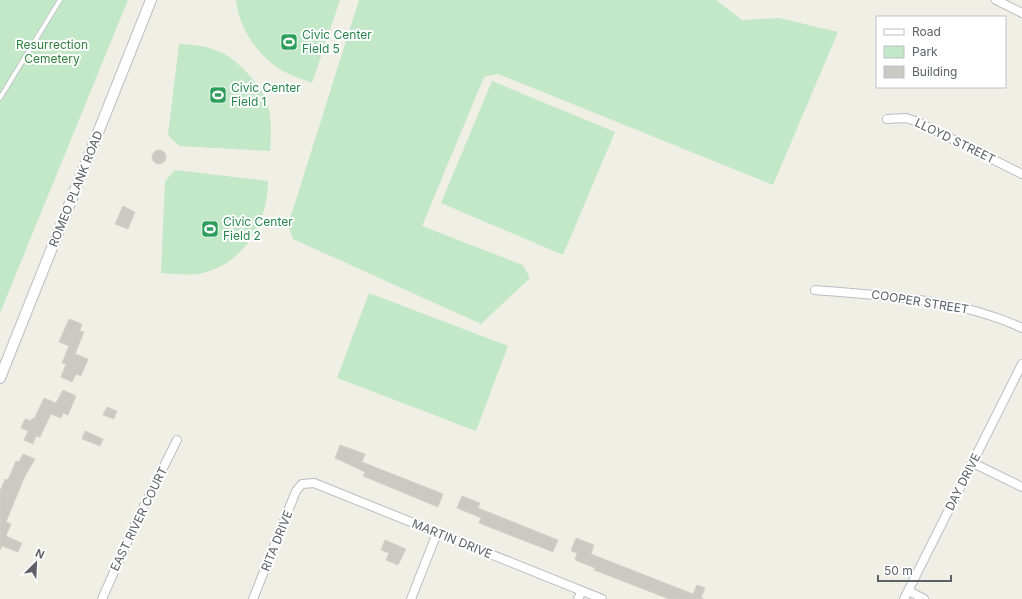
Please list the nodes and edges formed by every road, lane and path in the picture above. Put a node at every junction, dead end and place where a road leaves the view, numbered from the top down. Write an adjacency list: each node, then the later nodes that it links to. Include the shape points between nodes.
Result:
1 (60, 0): 5 (lane)
2 (151, 0): 11 (street, ROMEO PLANK ROAD)
3 (996, 0): 4 (street)
4 (1022, 13)
5 (0, 98)
6 (887, 119): 7 (street, LLOYD STREET, via 906,118 918,122)
7 (1022, 174)
8 (815, 290): 9 (street, COOPER STREET, via 899,297 960,307)
9 (1022, 328)
10 (1022, 364): 13 (street, DAY DRIVE)
11 (0, 378)
12 (177, 440): 19 (street, EAST RIVER COURT, via 136,522)
13 (973, 463): 15 (street); 18 (street, DAY DRIVE)
14 (302, 484): 16 (street, MARTIN DRIVE, via 314,483); 20 (street, RITA DRIVE, via 296,491)
15 (1022, 487)
16 (437, 533): 17 (street, MARTIN DRIVE); 21 (street)
17 (582, 590): 22 (street); 23 (street, MARTIN DRIVE)
18 (906, 595): 24 (street)
19 (102, 599)
20 (253, 599)
21 (411, 599)
22 (578, 599)
23 (602, 599)
24 (924, 599)

